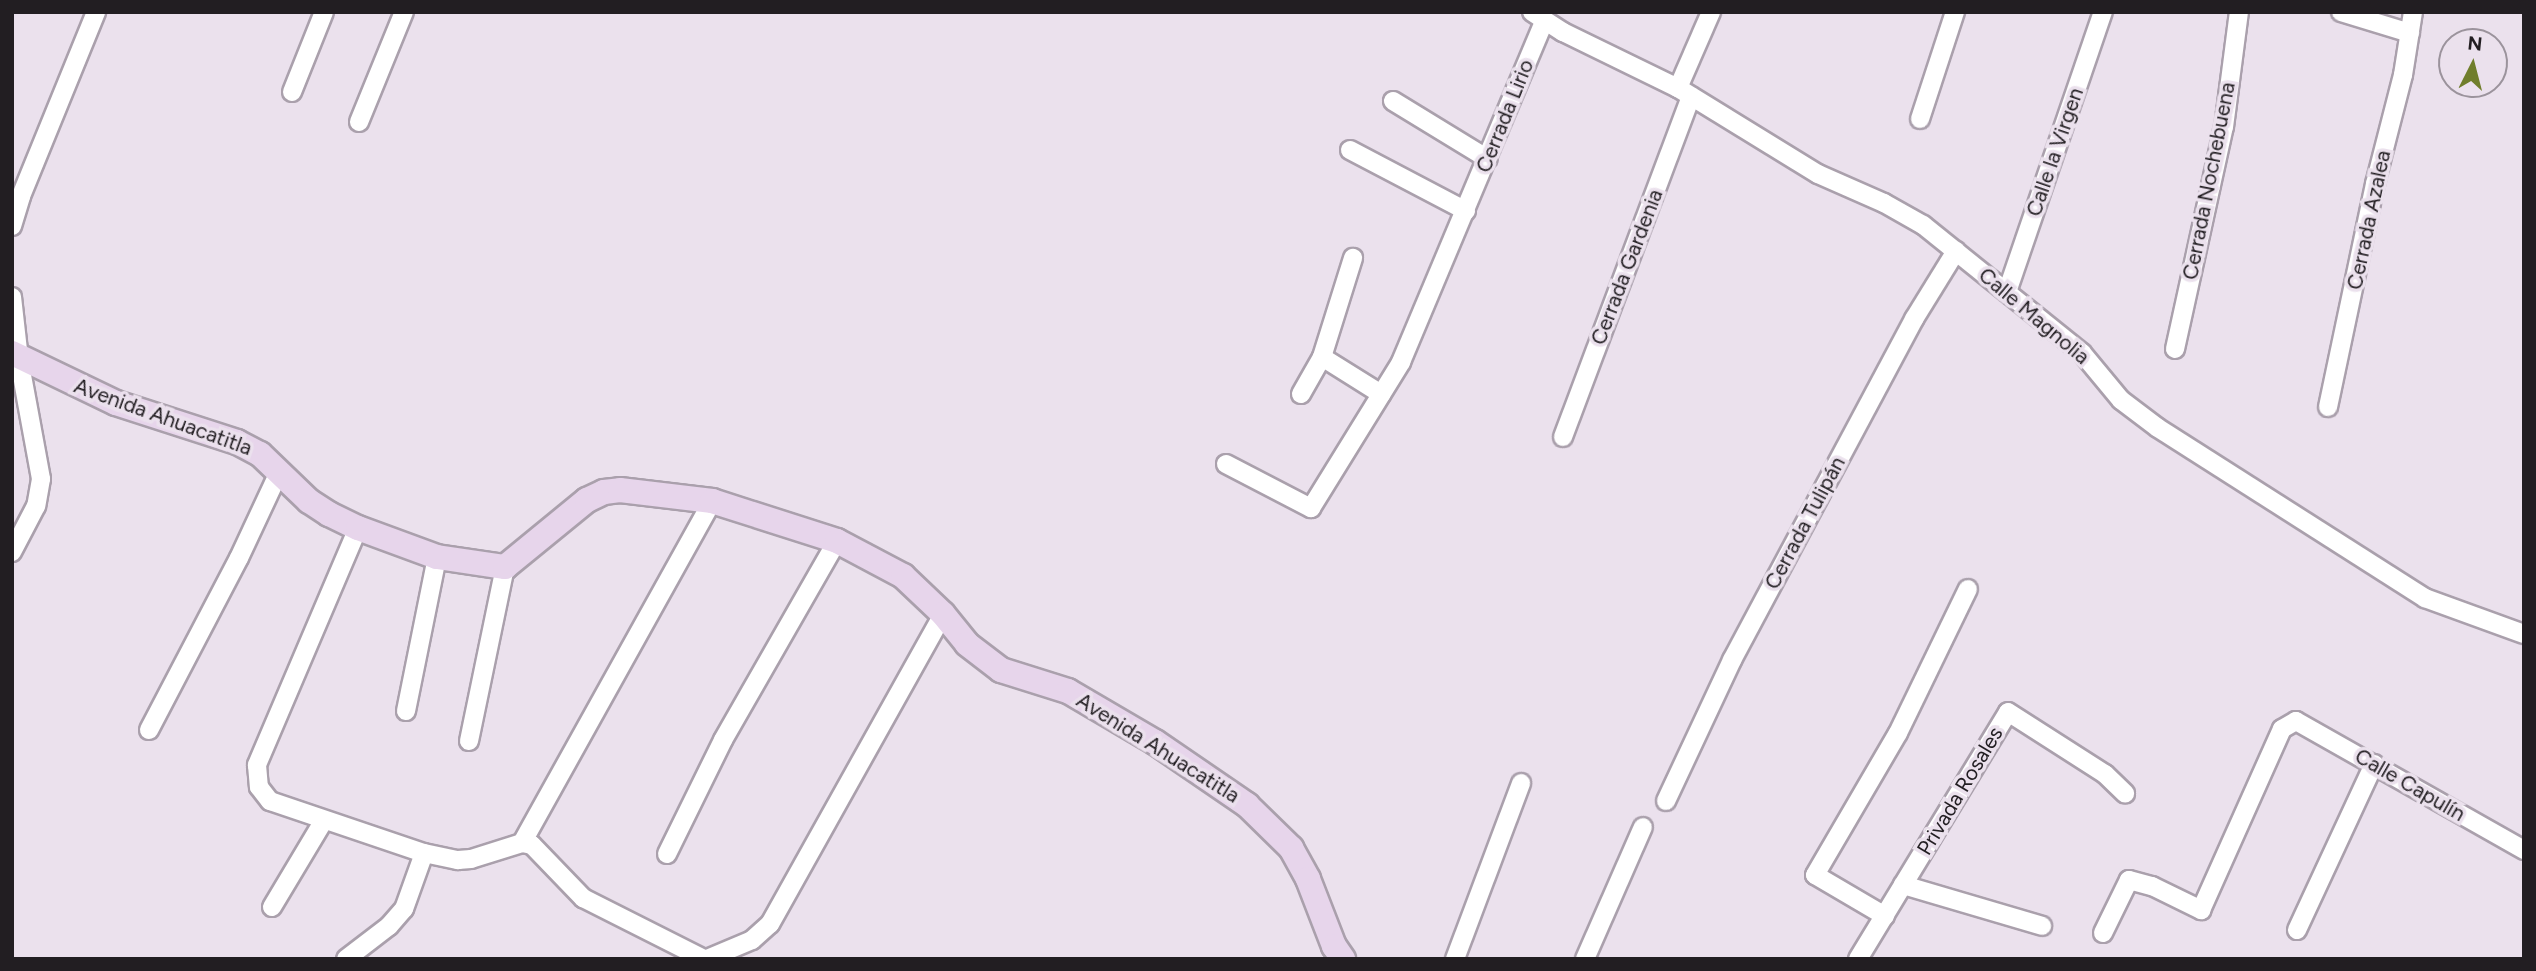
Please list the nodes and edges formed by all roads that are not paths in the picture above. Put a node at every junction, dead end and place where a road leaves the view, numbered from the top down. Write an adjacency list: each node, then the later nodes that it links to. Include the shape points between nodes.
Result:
1 (96, 12): 20 (street)
2 (324, 12): 12 (street)
3 (404, 12): 16 (street)
4 (1711, 12): 13 (street, Cerrada Gardenia)
5 (1955, 12): 15 (street)
6 (2104, 12): 23 (street, Calle la Virgen)
7 (2239, 12): 25 (street, Cerrada Nochebuena, via 2224,127)
8 (2342, 12): 11 (street)
9 (2413, 12): 11 (street, Cerrada Azalea)
10 (1538, 17): 13 (street, Calle Magnolia); 18 (street, Cerrada Lirio)
11 (2410, 33): 30 (street, Cerrada Azalea)
12 (292, 92)
13 (1685, 92): 21 (street, Calle Magnolia, via 1818,174 1923,225); 31 (street, Cerrada Gardenia)
14 (1393, 101): 18 (street)
15 (1920, 119)
16 (359, 121)
17 (1350, 150): 19 (street)
18 (1488, 159): 19 (street, Cerrada Lirio)
19 (1466, 211): 29 (street, Cerrada Lirio, via 1401,362)
20 (12, 226)
21 (1956, 251): 23 (street, Calle Magnolia); 49 (street, Cerrada Tulipán, via 1908,331 1732,660)
22 (1353, 258): 27 (street)
23 (2007, 292): 42 (street, Calle Magnolia, via 2082,353 2121,400 2158,428 2426,598)
24 (12, 297): 26 (street)
25 (2175, 349)
26 (16, 356): 33 (street, Avenida Ahuacatitla, via 128,408 237,442); 37 (street, via 41,479 36,506)
27 (1322, 357): 28 (street); 29 (street)
28 (1301, 394)
29 (1381, 394): 32 (street, Cerrada Lirio, via 1311,508)
30 (2328, 407)
31 (1563, 437)
32 (1226, 464)
33 (280, 470): 35 (street, Avenida Ahuacatitla, via 309,501); 44 (street)
34 (712, 502): 36 (street, Avenida Ahuacatitla); 39 (street, Avenida Ahuacatitla, via 635,491 604,492 587,500); 52 (street)
35 (358, 528): 38 (street, Avenida Ahuacatitla); 50 (street, via 257,765 259,787 270,802)
36 (837, 541): 41 (street, Avenida Ahuacatitla, via 903,576); 55 (street, via 723,740)
37 (12, 552)
38 (437, 557): 39 (street, Avenida Ahuacatitla); 43 (street)
39 (505, 567): 45 (street)
40 (1968, 589): 58 (street, via 1898,733 1815,875)
41 (943, 614): 64 (street, via 770,924 752,940); 65 (street, Avenida Ahuacatitla, via 967,644 1001,670 1083,699 1155,742 1262,818 1291,848)
42 (2524, 634)
43 (406, 711)
44 (149, 730)
45 (469, 741)
46 (2374, 764): 53 (street, Calle Capulín); 60 (street); 61 (street, Calle Capulín, via 2297,721 2282,729 2201,910 2129,880)
47 (1521, 783): 66 (street)
48 (2125, 793): 56 (street, Privada Rosales, via 2105,774 2008,712)
49 (1666, 802)
50 (324, 820): 54 (street); 57 (street)
51 (1643, 827): 62 (street)
52 (522, 843): 54 (street, via 471,859); 64 (street, via 541,852 583,898)
53 (2524, 850)
54 (425, 853): 63 (street, via 404,909 390,926)
55 (667, 854)
56 (1903, 885): 58 (street, Privada Rosales); 59 (street)
57 (272, 907)
58 (1885, 916): 67 (street, Privada Rosales)
59 (2042, 926)
60 (2297, 930)
61 (2103, 933)
62 (1586, 958)
63 (346, 959)
64 (705, 959)
65 (1343, 959)
66 (1455, 959)
67 (1858, 959)

